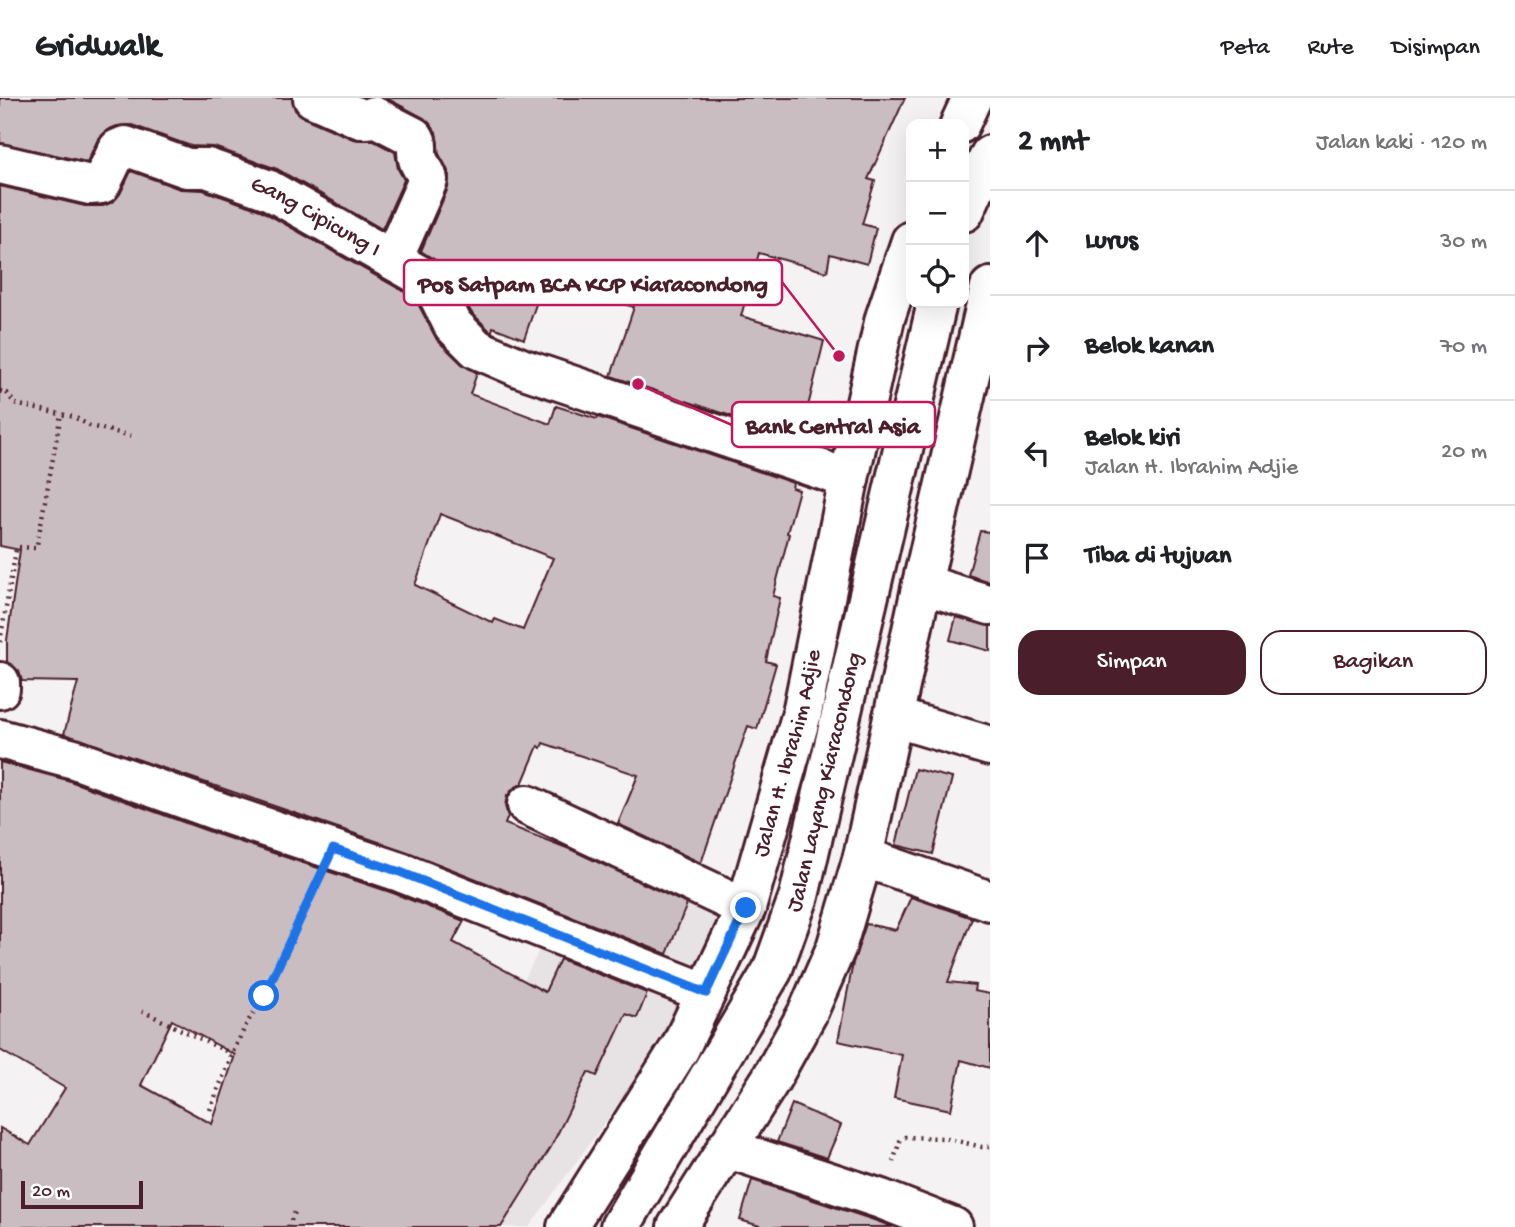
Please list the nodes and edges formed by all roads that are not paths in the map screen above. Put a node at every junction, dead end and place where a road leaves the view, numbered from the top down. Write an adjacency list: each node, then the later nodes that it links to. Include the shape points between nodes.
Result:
1 (313, 98): 8 (main road, via 367,120 373,116 418,142 418,160 428,180)
2 (972, 98): 3 (main road)
3 (962, 119)
4 (990, 155): 6 (main road)
5 (0, 164): 8 (main road, Gang Cipicung I, via 101,184 118,149 125,146 269,190)
6 (969, 201)
7 (910, 245): 11 (main road, Jalan H. Ibrahim Adjie, via 885,318)
8 (393, 259): 11 (main road, Gang Cipicung I, via 428,280 453,326 478,349 498,359)
9 (990, 286): 12 (main road)
10 (936, 308): 26 (main road, Jalan Layang Kiaracondong, via 799,896 772,971)
11 (849, 479): 22 (main road, Jalan H. Ibrahim Adjie, via 802,713)
12 (922, 583): 13 (main road); 16 (main road)
13 (990, 605)
14 (0, 682): 15 (main road)
15 (0, 689)
16 (893, 717): 18 (main road); 20 (main road)
17 (0, 739): 23 (main road, via 74,759 400,872)
18 (990, 746)
19 (527, 805): 22 (main road)
20 (863, 857): 21 (main road); 24 (main road, via 826,975 771,1079)
21 (990, 901)
22 (746, 908): 23 (main road, Jalan H. Ibrahim Adjie)
23 (706, 993): 25 (main road, Jalan H. Ibrahim Adjie, via 680,1048)
24 (726, 1148): 27 (main road); 28 (main road)
25 (566, 1227)
26 (620, 1227)
27 (677, 1227)
28 (953, 1227)

